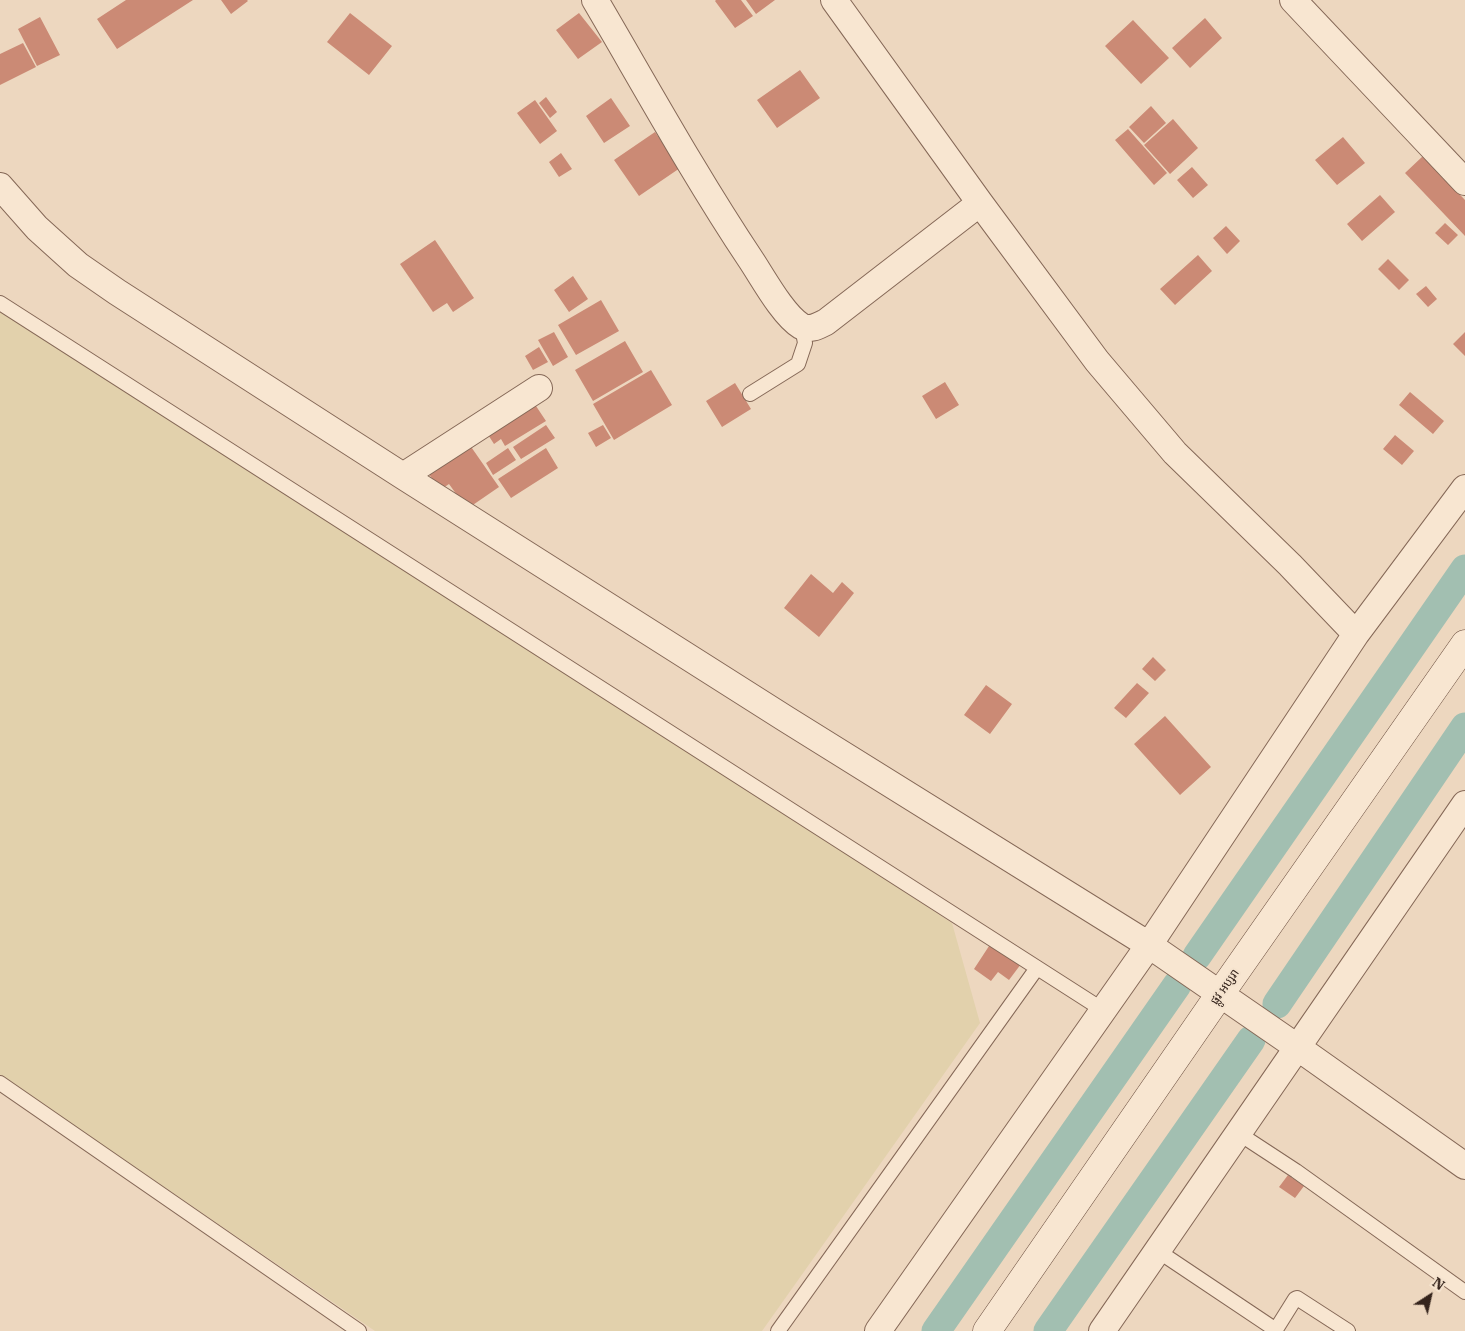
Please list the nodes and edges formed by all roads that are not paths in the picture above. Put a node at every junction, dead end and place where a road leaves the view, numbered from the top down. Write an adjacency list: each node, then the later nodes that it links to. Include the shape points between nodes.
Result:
1 (595, 0): 8 (street, via 713,203 776,299)
2 (834, 0): 6 (street)
3 (1293, 0): 4 (street)
4 (1465, 182)
5 (0, 186): 11 (street, via 37,228 78,266)
6 (980, 203): 8 (street, via 826,322 813,328); 13 (street, via 1097,361 1169,446)
7 (0, 303): 17 (lane)
8 (802, 327): 10 (lane, via 805,343 798,364)
9 (539, 388): 11 (street)
10 (750, 394)
11 (402, 476): 16 (street)
12 (1465, 488): 13 (street)
13 (1356, 634): 16 (street)
14 (1465, 644): 18 (street, ផ្លូវ អប្សរា)
15 (1465, 804): 20 (street)
16 (1149, 945): 18 (street); 19 (street)
17 (1037, 968): 19 (lane); 28 (lane)
18 (1220, 994): 20 (street); 30 (street, ផ្លូវ អប្សរា)
19 (1103, 1010): 29 (street)
20 (1298, 1047): 22 (street); 23 (street)
21 (0, 1083): 27 (lane)
22 (1238, 1133): 24 (street); 25 (lane)
23 (1465, 1166)
24 (1158, 1251): 26 (lane); 31 (street)
25 (1465, 1292)
26 (1276, 1330): 32 (lane, via 1297,1298)
27 (359, 1331)
28 (778, 1331)
29 (878, 1331)
30 (988, 1331)
31 (1102, 1331)
32 (1348, 1331)

